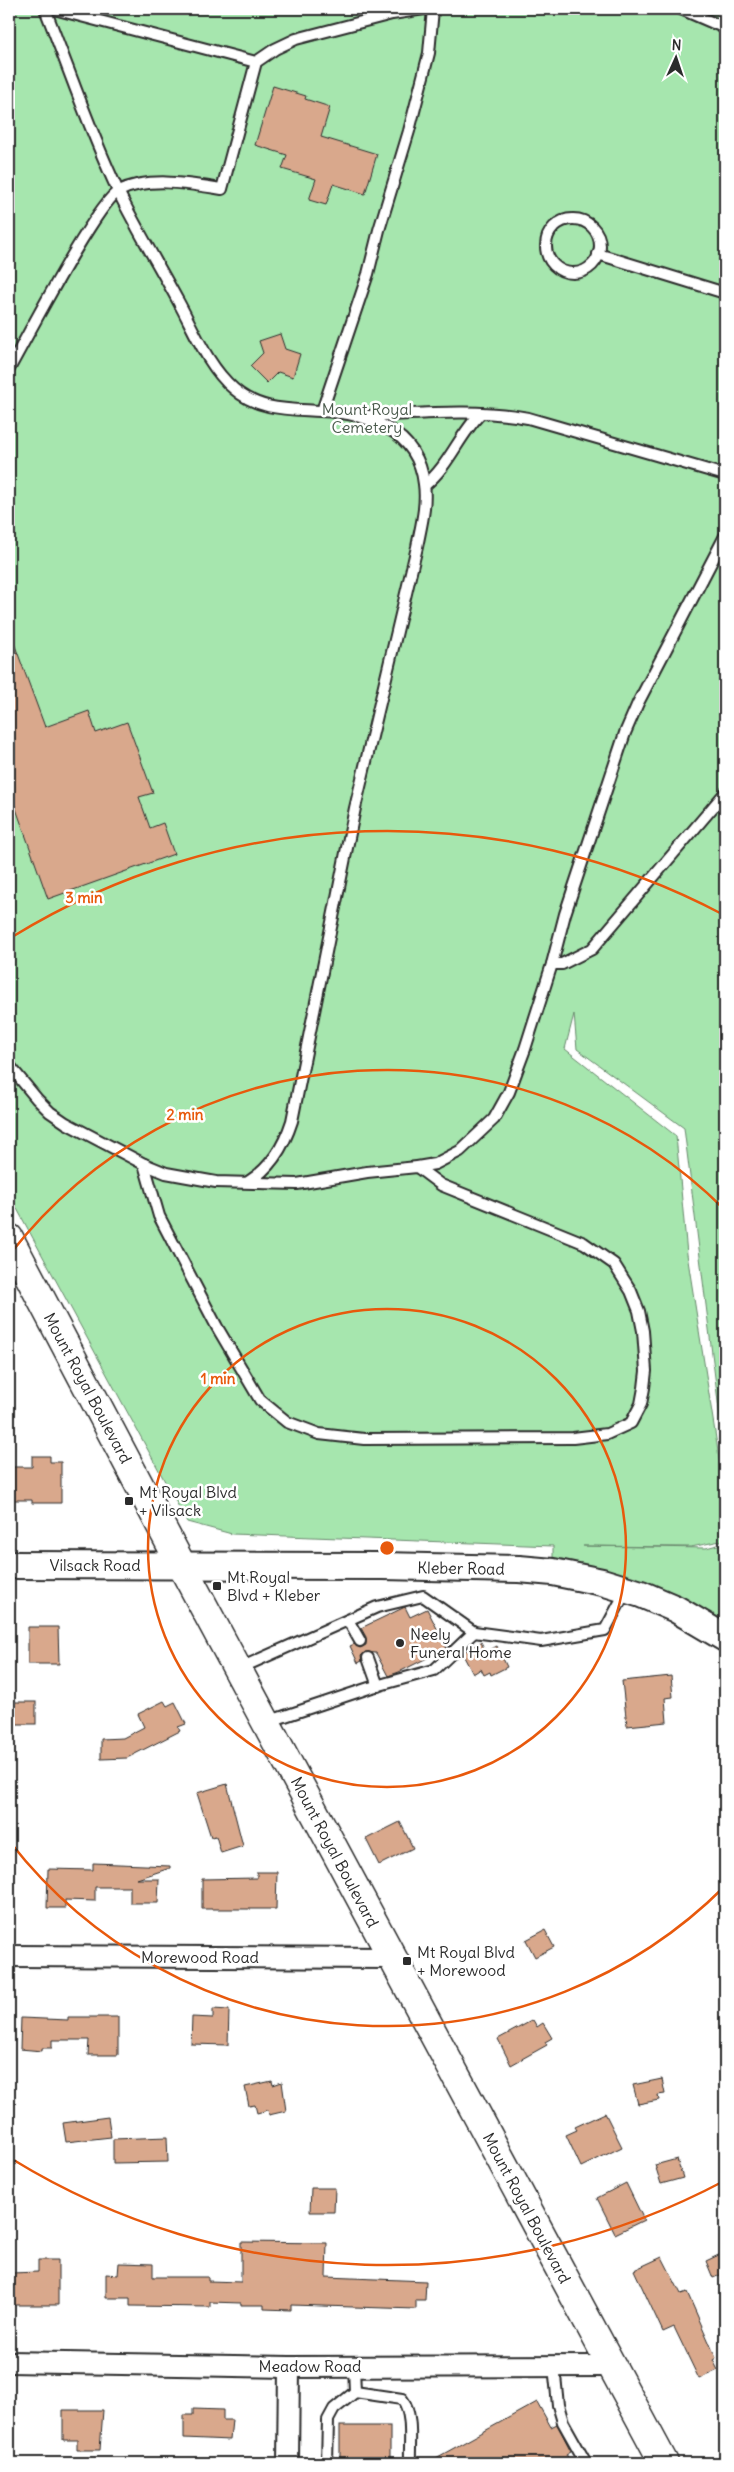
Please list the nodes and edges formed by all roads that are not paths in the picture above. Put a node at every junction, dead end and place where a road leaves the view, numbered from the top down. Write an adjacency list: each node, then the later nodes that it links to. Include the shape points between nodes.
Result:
1 (45, 9): 8 (lane)
2 (54, 9): 7 (lane)
3 (424, 9): 7 (lane, via 374,18 296,39)
4 (433, 9): 12 (lane, via 429,53 409,131 368,274)
5 (681, 9): 6 (lane)
6 (725, 28)
7 (256, 62): 8 (lane, via 222,189 172,183)
8 (118, 191): 11 (lane, via 97,215); 12 (lane, via 205,352 227,383 252,402)
9 (598, 254): 9 (lane, via 599,243 592,227 583,222 573,219 558,224 548,235 548,257 564,271 583,271 594,263); 10 (lane)
10 (725, 293)
11 (9, 369)
12 (322, 411): 14 (lane)
13 (481, 413): 14 (lane); 15 (lane, via 528,418); 16 (lane, via 467,427 436,477)
14 (363, 416): 16 (lane, via 385,426 405,442 418,464)
15 (725, 475)
16 (425, 486): 23 (lane, via 417,547 355,808 292,1121 275,1157)
17 (725, 536): 19 (lane, via 625,733 564,914)
18 (725, 793): 19 (lane, via 592,949 562,964)
19 (552, 964): 22 (lane, via 516,1074 494,1119 460,1152 435,1164)
20 (9, 1065): 21 (lane, via 50,1112)
21 (144, 1164): 22 (lane, via 159,1216 217,1327 260,1400 287,1422 319,1434 364,1439 572,1438 608,1434 631,1423 641,1404 644,1388 644,1338 631,1291 614,1264 584,1243 440,1185); 23 (lane, via 166,1173 216,1182)
22 (417, 1168): 23 (lane, via 367,1172 297,1184)
23 (248, 1182)
24 (9, 1238): 26 (main road, Mount Royal Boulevard)
25 (9, 1565): 26 (street, Vilsack Road)
26 (182, 1566): 27 (street, Kleber Road, via 519,1569 578,1576); 33 (main road, Mount Royal Boulevard)
27 (628, 1589): 29 (lane, via 605,1630 541,1642); 30 (street, Kleber Road, via 676,1609)
28 (348, 1620): 29 (lane, via 377,1607 422,1596); 31 (lane); 33 (lane)
29 (474, 1632): 34 (lane, via 434,1670)
30 (725, 1638)
31 (360, 1641)
32 (368, 1658): 34 (lane)
33 (238, 1669): 35 (main road, Mount Royal Boulevard)
34 (378, 1686): 35 (lane)
35 (266, 1722): 37 (main road, Mount Royal Boulevard)
36 (9, 1956): 37 (street, Morewood Road)
37 (392, 1958): 40 (main road, Mount Royal Boulevard)
38 (9, 2362): 41 (street, Meadow Road)
39 (554, 2366): 40 (street, Meadow Road); 42 (street, Meadow Road); 47 (lane, via 563,2422)
40 (612, 2366): 48 (main road, Mount Royal Boulevard)
41 (289, 2367): 42 (street, Meadow Road); 44 (street)
42 (354, 2367): 43 (lane)
43 (355, 2392): 45 (lane, via 334,2409 328,2420); 46 (lane, via 394,2397 406,2404)
44 (288, 2463)
45 (327, 2463)
46 (410, 2463)
47 (586, 2463)
48 (664, 2463)

